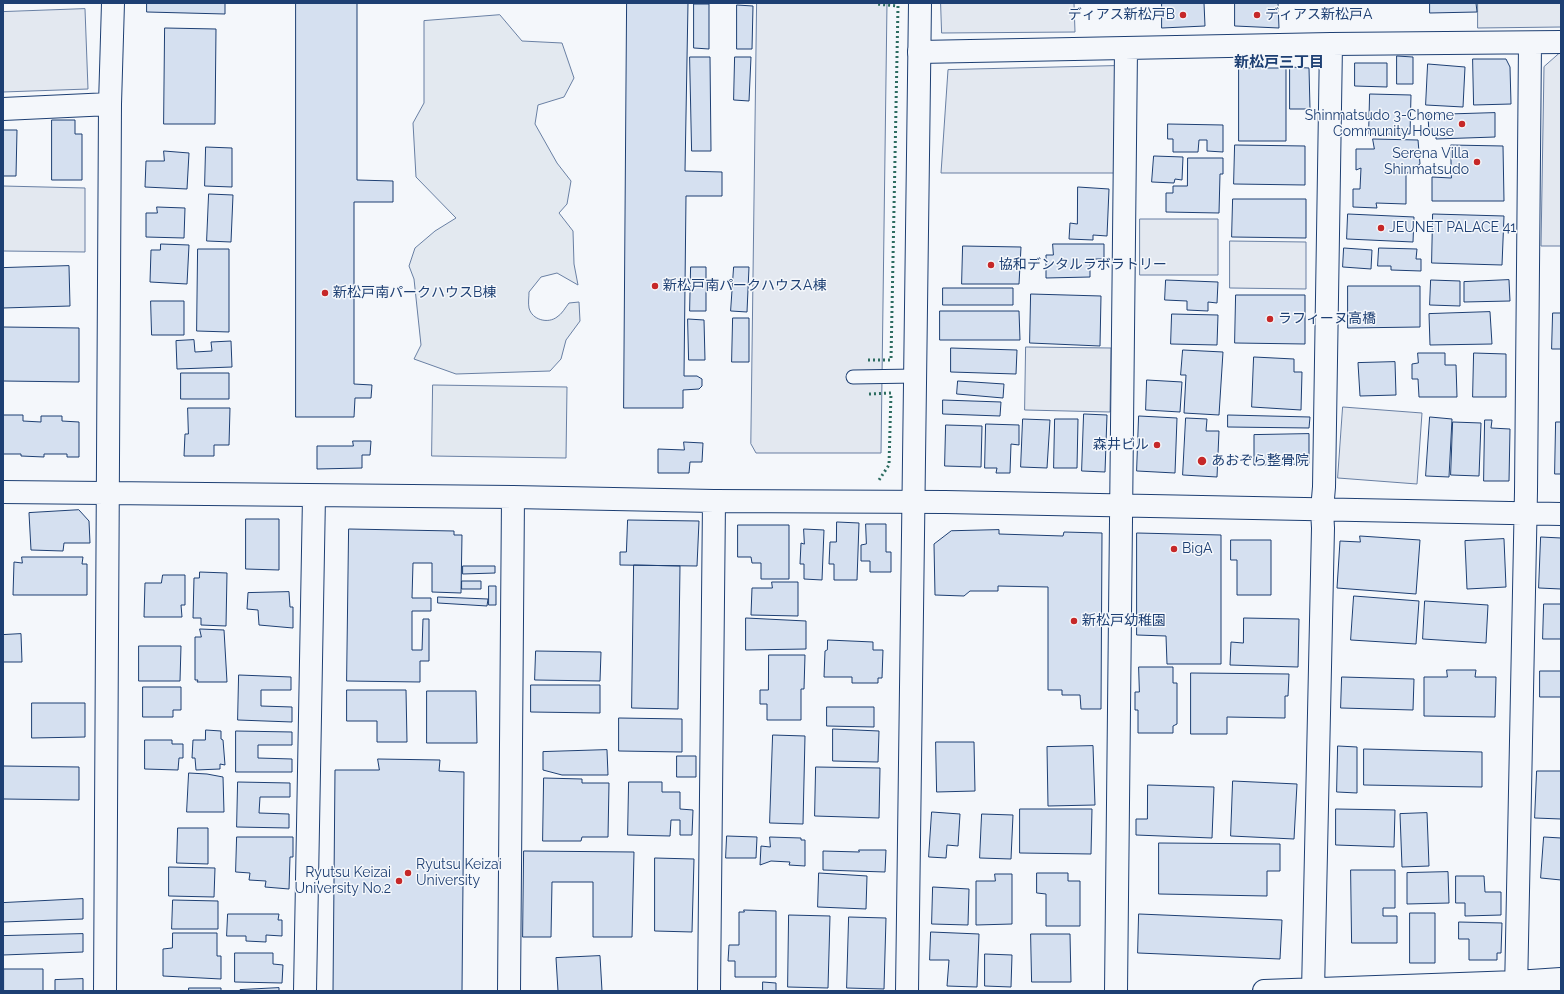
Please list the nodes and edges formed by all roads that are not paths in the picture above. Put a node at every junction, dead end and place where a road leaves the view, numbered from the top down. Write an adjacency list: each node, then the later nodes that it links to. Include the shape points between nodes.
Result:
1 (113, 3): 8 (street)
2 (920, 3): 7 (street)
3 (1561, 42): 4 (street)
4 (1530, 43): 5 (street); 20 (street)
5 (1331, 44): 6 (street); 19 (street)
6 (1126, 49): 7 (street); 18 (street)
7 (919, 52): 10 (street)
8 (110, 104): 9 (street); 13 (street)
9 (3, 109)
10 (915, 376): 11 (lane); 17 (street)
11 (853, 377)
12 (3, 492): 13 (street)
13 (108, 492): 14 (street); 25 (street)
14 (314, 496): 15 (street); 26 (street)
15 (513, 497): 16 (street); 27 (street)
16 (714, 501): 17 (street); 28 (street)
17 (914, 501): 18 (street); 29 (street)
18 (1121, 505): 19 (street); 30 (street)
19 (1322, 510): 20 (street); 24 (street)
20 (1525, 514): 21 (street); 23 (street)
21 (1561, 514)
22 (1561, 979): 23 (street)
23 (1516, 986): 24 (street)
24 (1313, 990): 31 (street)
25 (105, 991)
26 (305, 991)
27 (509, 991)
28 (709, 991)
29 (907, 991)
30 (1116, 991)
31 (1264, 991)

